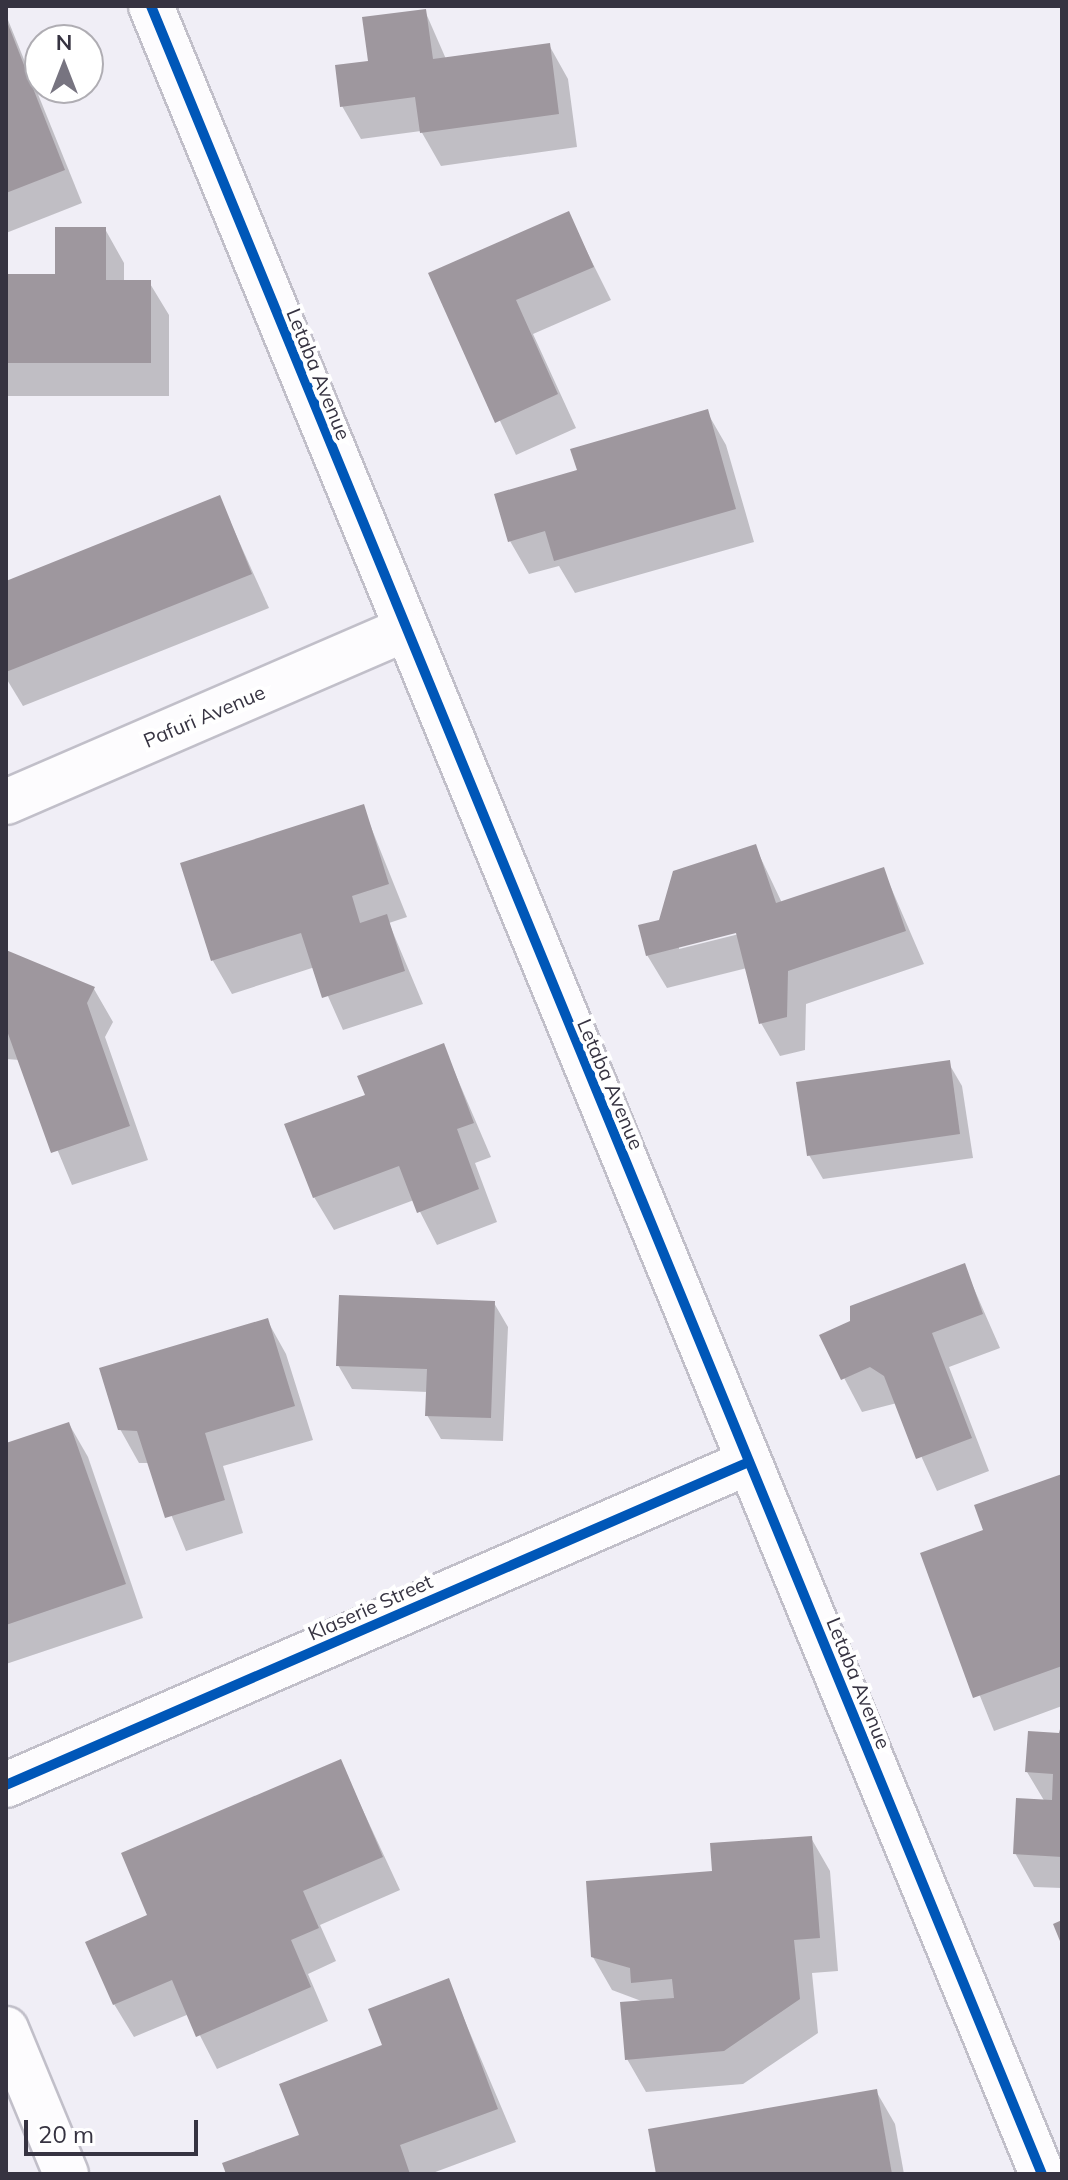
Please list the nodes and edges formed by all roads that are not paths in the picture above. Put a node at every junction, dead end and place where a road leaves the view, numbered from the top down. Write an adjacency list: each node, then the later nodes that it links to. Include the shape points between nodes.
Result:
1 (151, 6): 2 (street, Letaba Avenue)
2 (402, 631): 3 (street, Pafuri Avenue); 4 (street, Letaba Avenue)
3 (6, 802)
4 (749, 1462): 5 (street, Klaserie Street); 8 (street, Letaba Avenue)
5 (6, 1785)
6 (6, 2029): 7 (street)
7 (66, 2174)
8 (1042, 2174)

